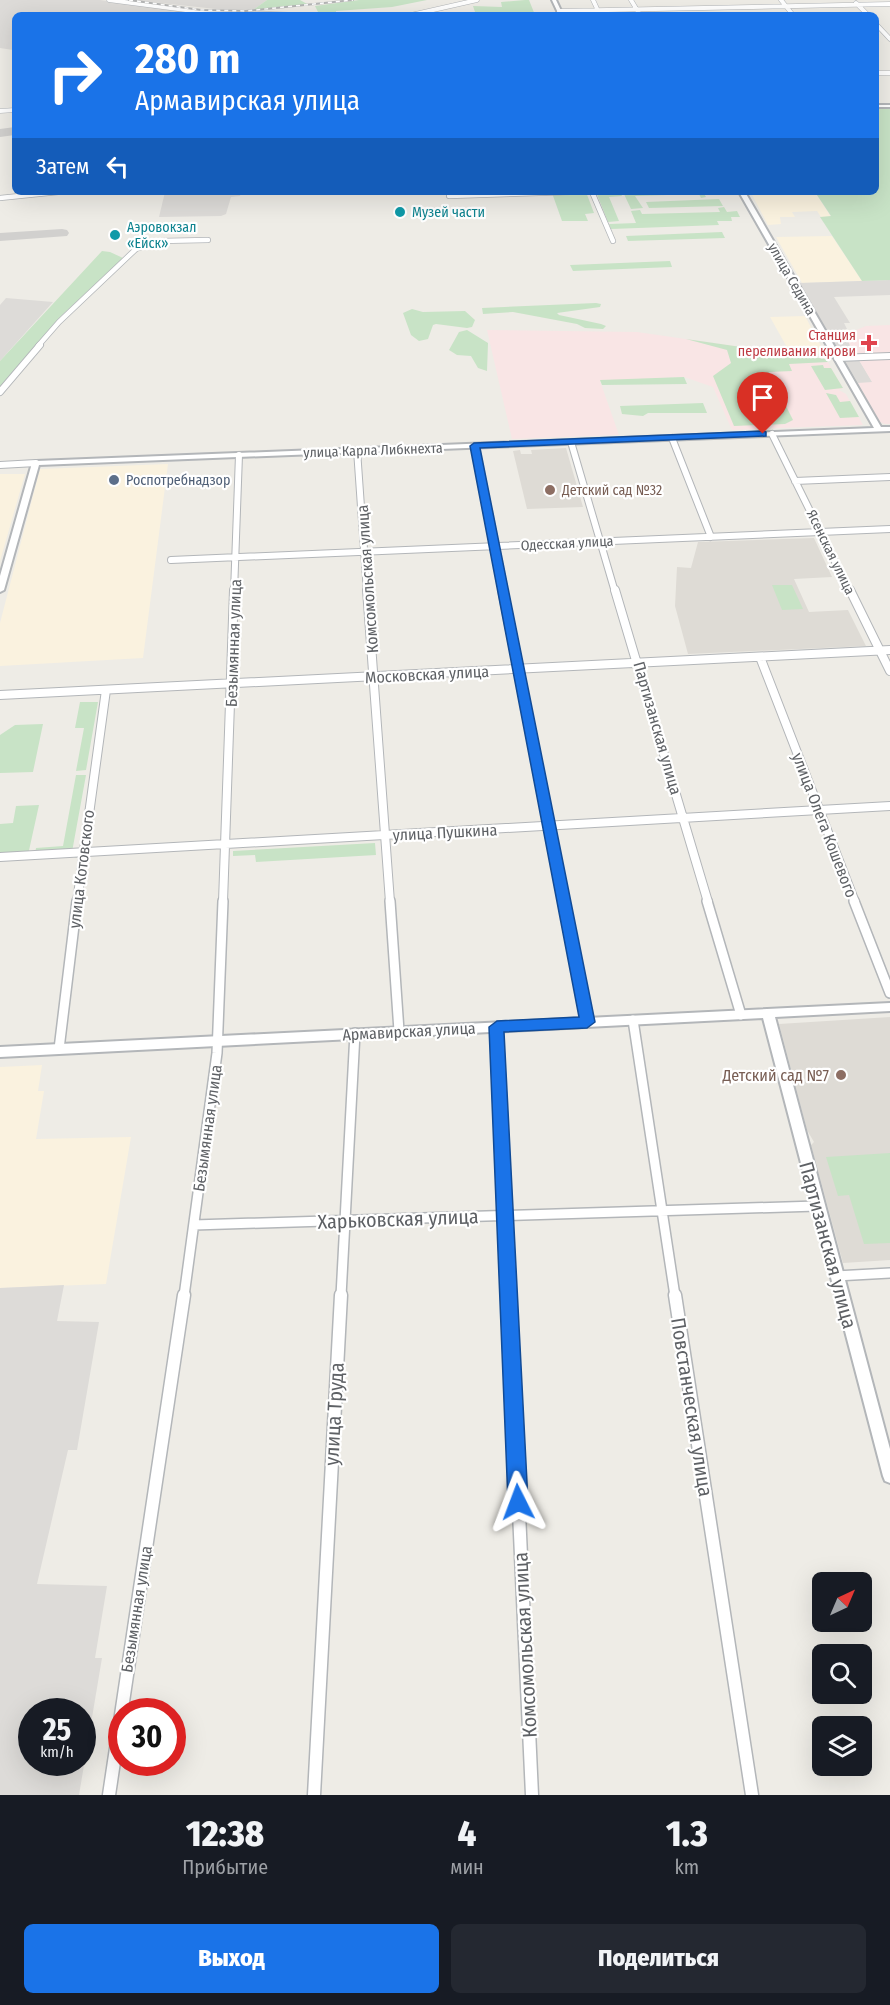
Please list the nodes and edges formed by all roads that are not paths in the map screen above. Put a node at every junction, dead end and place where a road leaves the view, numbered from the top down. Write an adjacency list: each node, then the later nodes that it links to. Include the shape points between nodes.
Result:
1 (109, 0): 14 (street)
2 (477, 0): 15 (street)
3 (593, 0): 13 (street)
4 (631, 0): 12 (street)
5 (708, 0): 11 (street)
6 (781, 0): 10 (street)
7 (854, 0): 8 (street)
8 (858, 4): 9 (street); 10 (street); 20 (street)
9 (890, 4)
10 (786, 6): 11 (street); 19 (street)
11 (713, 8): 12 (street); 18 (street)
12 (636, 9): 13 (street); 17 (street)
13 (598, 10): 16 (street)
14 (201, 12)
15 (424, 12)
16 (573, 12)
17 (638, 12)
18 (715, 12)
19 (791, 12)
20 (865, 12)
21 (29, 195): 26 (street)
22 (479, 195): 25 (street)
23 (593, 195): 28 (street)
24 (744, 195): 30 (street, улица Седина)
25 (449, 196)
26 (0, 198)
27 (208, 240): 31 (street, via 156,242 136,249 59,322)
28 (613, 241)
29 (890, 356): 30 (street)
30 (837, 358): 32 (street, улица Седина)
31 (0, 392)
32 (878, 429): 33 (street, улица Карла Либкнехта); 34 (street, улица Карла Либкнехта)
33 (890, 429)
34 (772, 434): 35 (street, улица Карла Либкнехта); 43 (street, Ясенская улица)
35 (672, 438): 36 (street, улица Карла Либкнехта); 46 (street)
36 (571, 442): 37 (street, улица Карла Либкнехта); 47 (street, Партизанская улица)
37 (474, 446): 38 (street, улица Карла Либкнехта); 48 (street)
38 (357, 450): 39 (street, улица Карла Либкнехта); 49 (street, Комсомольская улица)
39 (239, 455): 40 (street, улица Карла Либкнехта); 50 (street, Безымянная улица)
40 (36, 463): 41 (street, улица Карла Либкнехта); 52 (street)
41 (0, 465)
42 (890, 477): 43 (street)
43 (795, 481): 45 (street, Ясенская улица)
44 (890, 529): 45 (street, Одесская улица)
45 (821, 532): 46 (street, Одесская улица); 54 (street, Ясенская улица)
46 (711, 537): 47 (street, Одесская улица)
47 (602, 541): 48 (street, Одесская улица); 56 (street, Партизанская улица)
48 (494, 546): 49 (street, Одесская улица); 57 (street)
49 (364, 552): 50 (street, Одесская улица); 59 (street, Комсомольская улица)
50 (235, 557): 51 (street, Одесская улица); 60 (street, Безымянная улица)
51 (171, 560)
52 (0, 590)
53 (890, 650): 54 (street, Московская улица)
54 (880, 651): 55 (street, Московская улица); 58 (street, Ясенская улица)
55 (760, 657): 56 (street, Московская улица); 64 (street, улица Олега Кошевого)
56 (638, 663): 57 (street, Московская улица); 65 (street, Партизанская улица)
57 (518, 669): 59 (street, Московская улица); 66 (street)
58 (890, 671)
59 (374, 676): 60 (street, Московская улица); 67 (street, Комсомольская улица)
60 (231, 683): 61 (street, Московская улица); 68 (street, Безымянная улица)
61 (106, 690): 62 (street, Московская улица); 69 (street, улица Котовского)
62 (0, 695)
63 (890, 806): 64 (street, улица Пушкина)
64 (819, 810): 65 (street, улица Пушкина); 71 (street, улица Олега Кошевого)
65 (684, 818): 66 (street, улица Пушкина); 74 (street, Партизанская улица)
66 (549, 826): 67 (street, улица Пушкина); 76 (street)
67 (384, 836): 68 (street, улица Пушкина); 78 (street, Комсомольская улица)
68 (226, 844): 69 (street, улица Пушкина); 80 (street, Безымянная улица)
69 (83, 854): 70 (street, улица Пушкина); 81 (street, улица Котовского)
70 (0, 857)
71 (890, 993)
72 (890, 1006): 73 (street, Армавирская улица)
73 (768, 1014): 74 (street, Армавирская улица); 83 (street, Партизанская улица)
74 (741, 1015): 75 (street, Армавирская улица)
75 (633, 1020): 76 (street, Армавирская улица); 84 (street, Повстанческая улица)
76 (587, 1022): 77 (street, Армавирская улица)
77 (497, 1027): 78 (street, Армавирская улица); 85 (street, Комсомольская улица)
78 (399, 1031): 79 (street, Армавирская улица)
79 (355, 1033): 80 (street, Армавирская улица); 86 (street, улица Труда)
80 (219, 1040): 81 (street, Армавирская улица); 87 (street, Безымянная улица)
81 (59, 1049): 82 (street, Армавирская улица)
82 (0, 1052)
83 (818, 1206): 84 (street, Харьковская улица); 89 (street, Партизанская улица)
84 (662, 1211): 85 (street, Харьковская улица); 94 (street, Повстанческая улица)
85 (505, 1215): 86 (street, Харьковская улица); 93 (street, Комсомольская улица)
86 (346, 1220): 87 (street, Харьковская улица); 92 (street, улица Труда)
87 (194, 1225): 91 (street, Безымянная улица)
88 (890, 1273): 89 (street)
89 (836, 1276): 90 (street, Партизанская улица)
90 (890, 1476)
91 (109, 1795)
92 (314, 1795)
93 (532, 1795)
94 (752, 1795)

